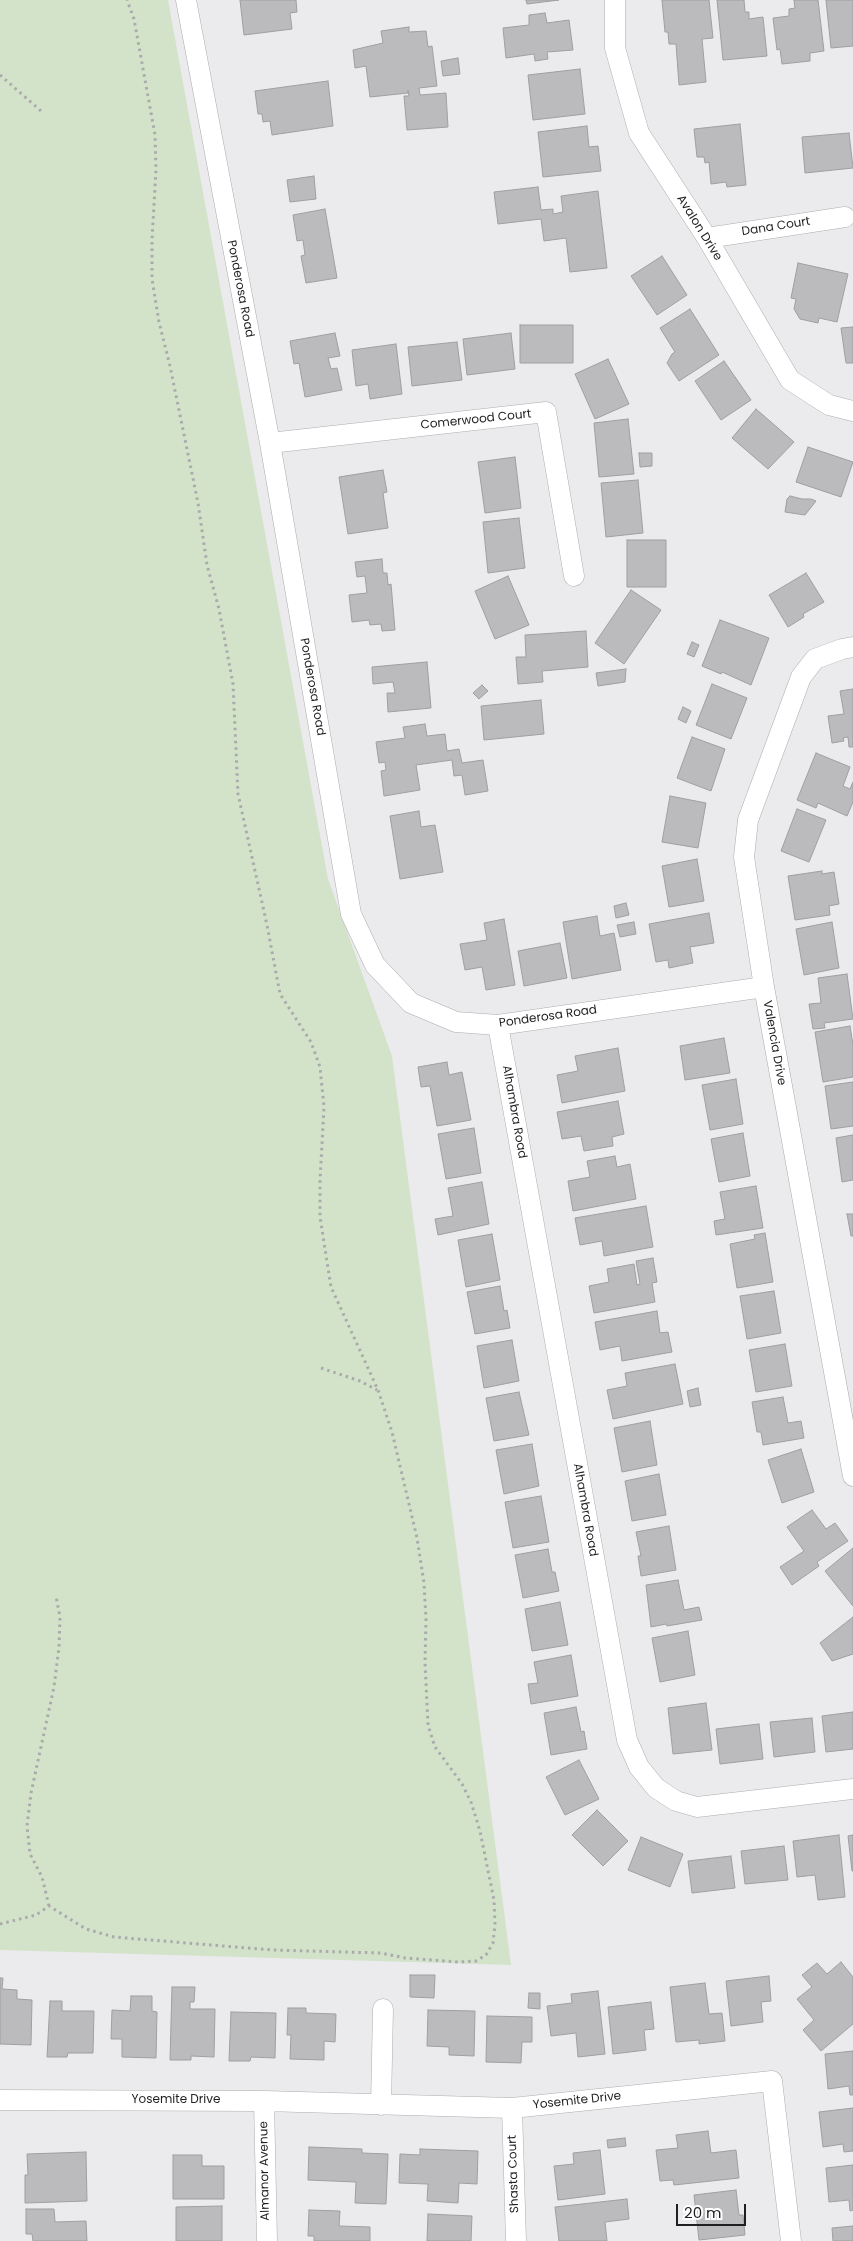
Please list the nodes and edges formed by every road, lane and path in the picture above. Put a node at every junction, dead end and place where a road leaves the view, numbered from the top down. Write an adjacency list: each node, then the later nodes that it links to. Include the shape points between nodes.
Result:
1 (127, 0): 15 (path, via 134,20 155,134 152,278 198,503 206,564 219,609 233,684 238,794 280,994 311,1042 320,1067 324,1107 320,1217 331,1288)
2 (186, 0): 9 (street, Ponderosa Road)
3 (615, 0): 7 (street, Avalon Drive, via 614,48 639,133)
4 (0, 75): 5 (path)
5 (41, 111)
6 (845, 217): 7 (street, Dana Court)
7 (707, 238): 8 (street, Avalon Drive, via 790,380 829,405)
8 (853, 411)
9 (270, 443): 10 (street, Comerwood Court, via 546,412); 13 (street, Ponderosa Road, via 351,914 375,965 412,1003 456,1022)
10 (574, 576)
11 (853, 647): 12 (street, Valencia Drive, via 815,658 801,677 748,820 744,857)
12 (764, 987): 13 (street, Ponderosa Road); 16 (street, Valencia Drive)
13 (498, 1025): 18 (street, Alhambra Road, via 627,1740 636,1760 656,1788 676,1801 697,1807)
14 (322, 1368): 15 (path)
15 (378, 1390): 19 (path, via 403,1476 424,1583 428,1726 435,1748 471,1802 494,1900 493,1943 486,1955 476,1961 434,1961 381,1953 272,1950 114,1937 86,1929)
16 (853, 1476)
17 (56, 1596): 19 (path, via 60,1617 58,1655 27,1826 30,1854 42,1877)
18 (853, 1789)
19 (49, 1906): 20 (path, via 36,1915)
20 (0, 1924)
21 (383, 2009): 24 (street)
22 (0, 2100): 23 (street, Yosemite Drive)
23 (264, 2101): 24 (street, Yosemite Drive); 26 (street, Almanor Avenue)
24 (382, 2104): 25 (street, Yosemite Drive)
25 (512, 2108): 27 (street, Shasta Court); 28 (street, Yosemite Drive, via 772,2081)
26 (267, 2241)
27 (516, 2241)
28 (791, 2241)

